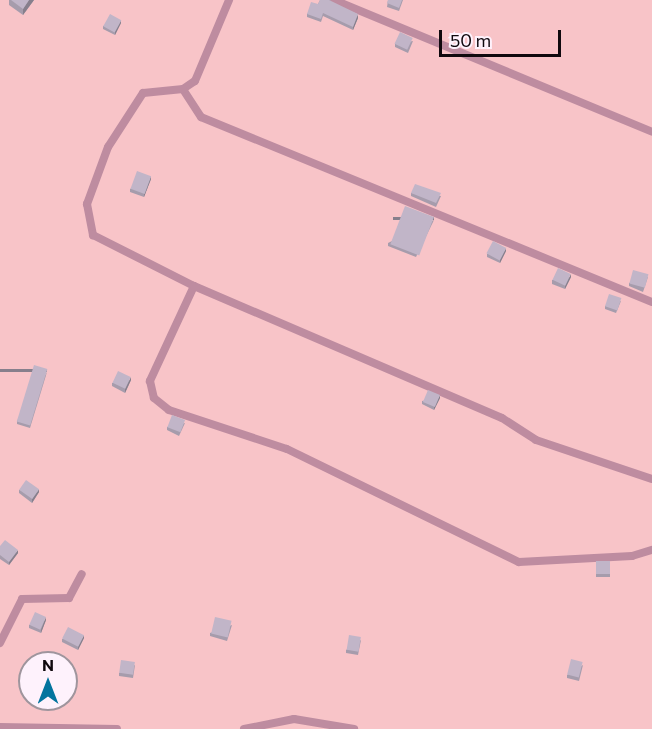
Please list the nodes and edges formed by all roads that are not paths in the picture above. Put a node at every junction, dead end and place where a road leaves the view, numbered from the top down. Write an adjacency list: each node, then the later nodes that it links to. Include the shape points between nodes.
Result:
1 (229, 0): 3 (lane, via 195,81)
2 (333, 0): 4 (lane)
3 (183, 89): 5 (lane, via 143,93 108,147 87,204 93,235); 6 (lane, via 201,117)
4 (652, 132)
5 (195, 286): 7 (lane, via 502,418 536,440); 8 (lane, via 150,381 154,398 170,410 287,449 519,562 632,556)
6 (652, 302)
7 (652, 479)
8 (652, 550)
9 (82, 573): 10 (lane, via 69,598 22,599)
10 (0, 643)
11 (0, 727): 12 (lane)
12 (117, 729)
13 (244, 729): 14 (lane, via 294,719)
14 (354, 729)

